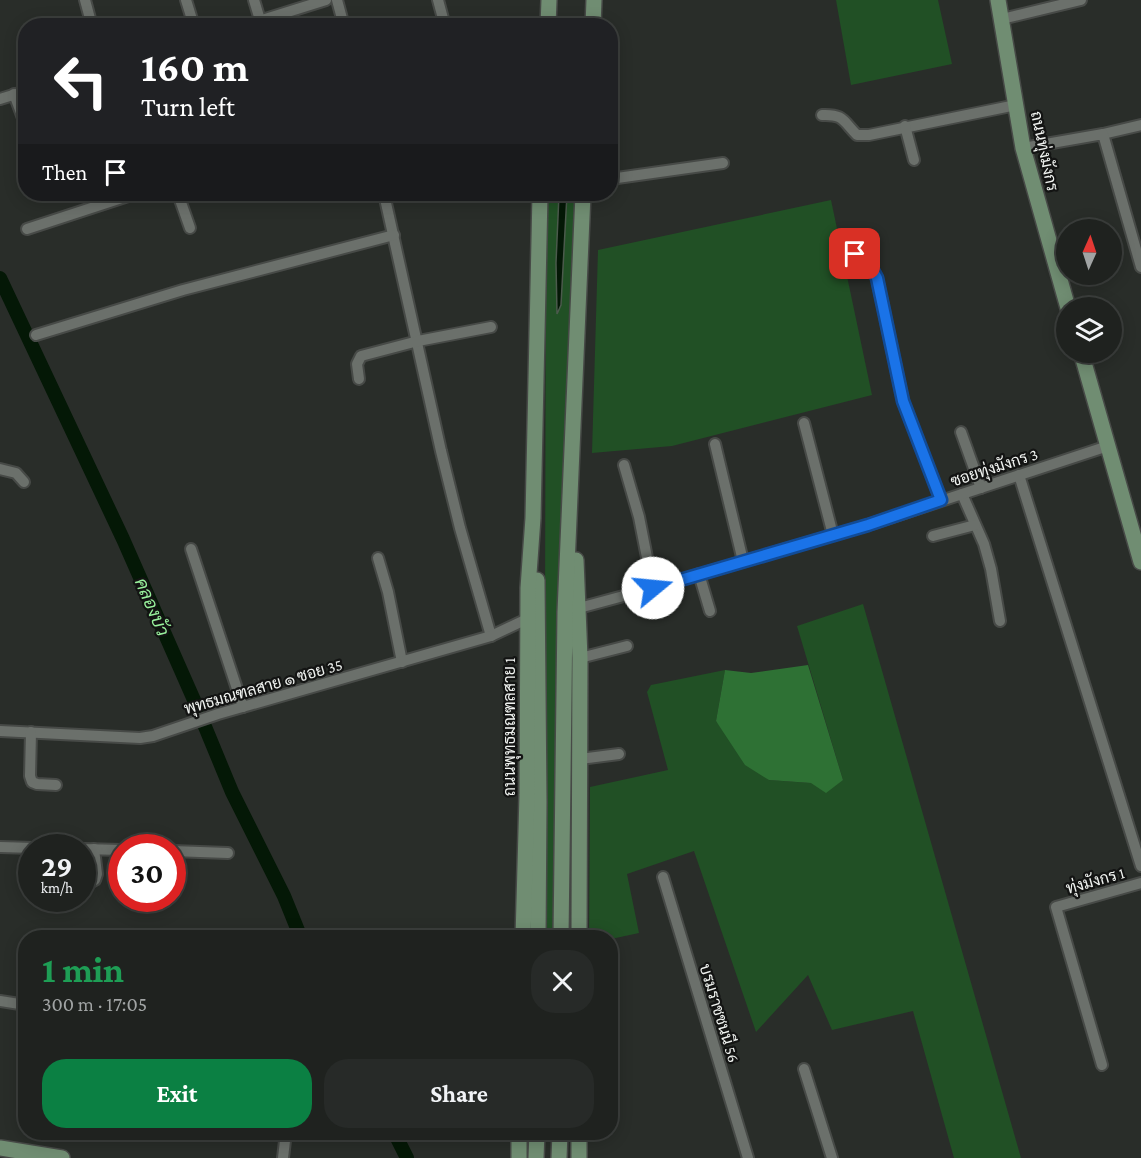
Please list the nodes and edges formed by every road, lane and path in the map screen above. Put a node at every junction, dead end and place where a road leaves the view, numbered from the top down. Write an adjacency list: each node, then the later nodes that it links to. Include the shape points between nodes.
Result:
1 (86, 0): 11 (street)
2 (186, 0): 12 (street)
3 (254, 0): 13 (street)
4 (326, 0): 14 (street)
5 (337, 0): 15 (street)
6 (438, 0): 16 (street)
7 (549, 0): 17 (main road)
8 (594, 0): 18 (main road)
9 (998, 0): 19 (main road, ถนนทุ่งมังกร)
10 (1081, 0): 19 (street)
11 (90, 18)
12 (192, 18)
13 (259, 18)
14 (267, 18)
15 (342, 18)
16 (443, 18)
17 (548, 18)
18 (593, 18)
19 (1002, 19): 24 (main road, ถนนทุ่งมังกร)
20 (18, 93): 21 (street)
21 (14, 94): 22 (street); 23 (street)
22 (0, 99)
23 (18, 105)
24 (1016, 105): 27 (street); 29 (main road, ถนนทุ่งมังกร)
25 (822, 115): 27 (street, via 841,116 857,135)
26 (1141, 125): 28 (street)
27 (905, 126): 30 (street)
28 (1103, 134): 29 (street); 42 (street)
29 (1023, 148): 43 (main road, ถนนทุ่งมังกร)
30 (914, 160)
31 (723, 163): 32 (street)
32 (618, 178)
33 (113, 201): 39 (street)
34 (180, 201): 38 (street)
35 (386, 201): 40 (street)
36 (540, 201): 60 (main road, ถนนพุทธมณฑลสาย 1)
37 (583, 201): 61 (main road)
38 (190, 228)
39 (27, 229)
40 (394, 235): 45 (street, via 183,290); 46 (street)
41 (855, 254): 59 (street, via 869,263 877,278 903,401)
42 (1141, 267)
43 (1065, 297)
44 (491, 327): 46 (street)
45 (36, 335)
46 (418, 341): 48 (street, via 361,356 357,364); 75 (street, via 460,528)
47 (1084, 363): 52 (main road)
48 (360, 379)
49 (804, 423): 63 (street)
50 (961, 432): 57 (street)
51 (715, 444): 67 (street)
52 (1108, 446): 55 (street, ซอยทุ่งมังกร 3); 68 (main road)
53 (624, 465): 70 (street)
54 (0, 469): 56 (street, via 16,473)
55 (1018, 475): 57 (street, ซอยทุ่งมังกร 3); 89 (street)
56 (24, 482)
57 (981, 488): 58 (street, ซอยทุ่งมังกร 3)
58 (962, 494): 59 (street, ซอยทุ่งมังกร 3); 62 (street)
59 (941, 500): 63 (street, ซอยทุ่งมังกร 3)
60 (533, 518): 73 (main road, ถนนพุทธมณฑลสาย 1); 93 (main road, ถนนพุทธมณฑลสาย 1, via 538,601)
61 (570, 519): 71 (main road); 94 (main road)
62 (975, 525): 64 (street); 74 (street, via 992,569)
63 (833, 535): 67 (street, ซอยทุ่งมังกร 3)
64 (933, 536)
65 (191, 549): 79 (street)
66 (378, 558): 78 (street)
67 (742, 561): 69 (street, ซอยทุ่งมังกร 3)
68 (1141, 561)
69 (699, 574): 70 (street, ซอยทุ่งมังกร 3); 72 (street)
70 (653, 588): 71 (street, ซอยทุ่งมังกร 3)
71 (579, 608): 77 (main road)
72 (710, 611)
73 (527, 619): 75 (street, พุทธมณฑลสาย ๑ ซอย 35); 92 (main road, ถนนพุทธมณฑลสาย 1)
74 (1000, 621)
75 (491, 636): 78 (street, พุทธมณฑลสาย ๑ ซอย 35)
76 (627, 646): 77 (street)
77 (580, 657): 83 (main road)
78 (402, 662): 79 (street, พุทธมณฑลสาย ๑ ซอย 35)
79 (243, 707): 81 (street, พุทธมณฑลสาย ๑ ซอย 35, via 140,738)
80 (0, 731): 81 (street, พุทธมณฑลสาย ๑ ซอย 35)
81 (31, 732): 84 (street, via 32,782)
82 (619, 754): 83 (street)
83 (580, 759): 95 (main road)
84 (56, 785)
85 (0, 847): 86 (street)
86 (18, 848)
87 (186, 852): 88 (street)
88 (228, 853)
89 (1141, 866)
90 (663, 877): 112 (street, บรมราชชนนี 56)
91 (1141, 883): 98 (street, ทุ่งมังกร 1, via 1056,907)
92 (523, 930)
93 (538, 930)
94 (561, 930)
95 (579, 930)
96 (0, 1001): 97 (street)
97 (18, 1004)
98 (1102, 1065)
99 (804, 1069): 113 (street)
100 (285, 1140): 107 (street)
101 (519, 1140): 108 (main road)
102 (537, 1140): 109 (main road)
103 (560, 1140): 110 (main road)
104 (579, 1140): 111 (main road)
105 (0, 1148): 106 (main road)
106 (62, 1158)
107 (283, 1158)
108 (519, 1158)
109 (536, 1158)
110 (559, 1158)
111 (579, 1158)
112 (748, 1158)
113 (832, 1158)

